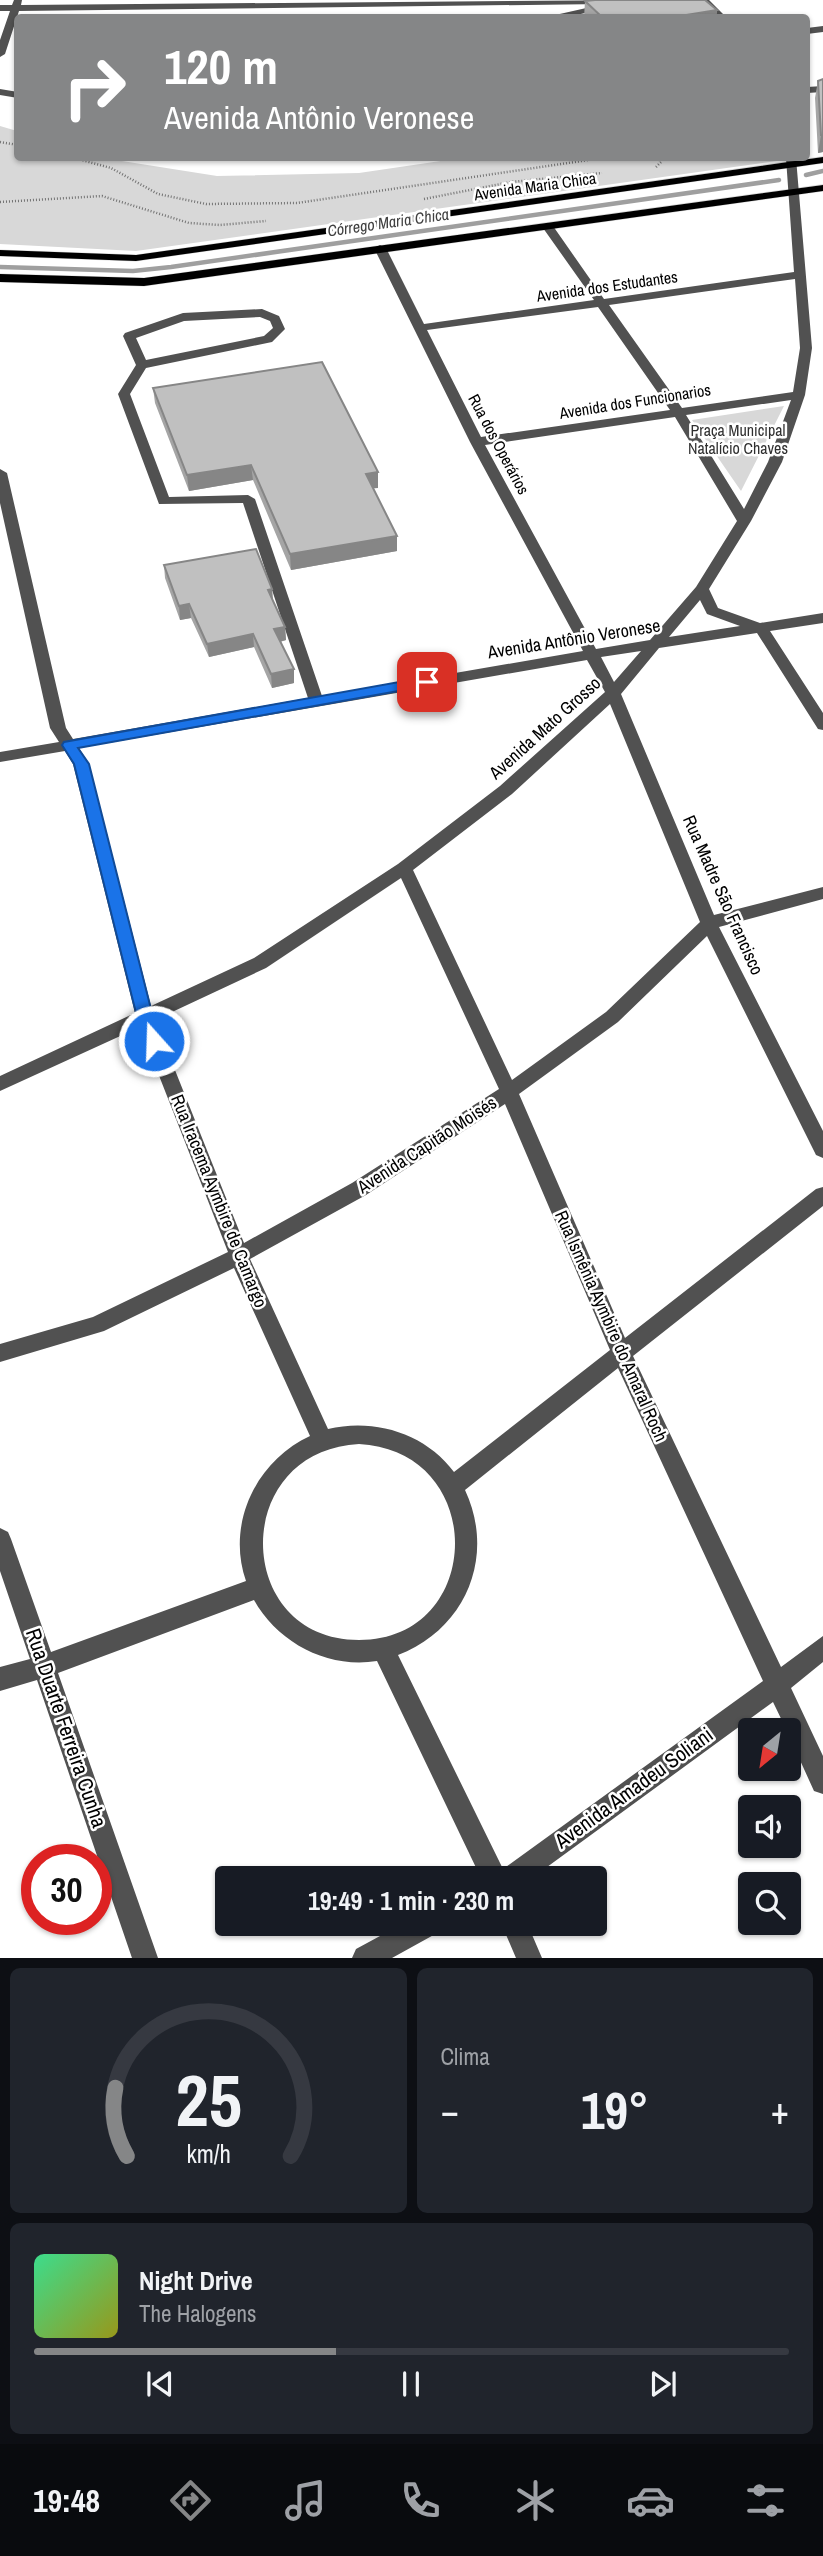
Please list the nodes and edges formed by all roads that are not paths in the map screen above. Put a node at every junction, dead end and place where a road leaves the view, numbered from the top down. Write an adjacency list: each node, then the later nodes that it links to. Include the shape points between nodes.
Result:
1 (637, 0): 3 (street); 8 (street)
2 (703, 0): 9 (street)
3 (440, 1): 4 (street)
4 (301, 2): 5 (street)
5 (162, 3): 6 (street)
6 (16, 4): 7 (street); 10 (street)
7 (0, 8)
8 (576, 14)
9 (719, 14)
10 (0, 54)
11 (791, 162): 13 (street, Avenida Mato Grosso); 16 (main road, Avenida Maria Chica, via 136,258)
12 (823, 188): 13 (main road)
13 (794, 193): 14 (main road); 17 (street, Avenida Mato Grosso)
14 (549, 228): 15 (main road); 19 (street)
15 (380, 248): 18 (main road, via 144,282); 20 (street, Rua dos Operários)
16 (0, 253)
17 (800, 275): 19 (street, Avenida dos Estudantes); 22 (street, Avenida Mato Grosso, via 806,348)
18 (0, 278)
19 (602, 303): 20 (street, Avenida dos Estudantes); 23 (street)
20 (419, 328): 24 (street, Rua dos Operários)
21 (142, 365): 21 (street, via 268,339 279,329 275,318 262,313 183,317 129,337); 34 (street, via 124,394 164,501 248,499)
22 (799, 395): 23 (street, Avenida dos Funcionarios); 26 (street, Avenida Mato Grosso, via 775,461)
23 (678, 412): 24 (street, Avenida dos Funcionarios); 26 (street)
24 (477, 442): 32 (street, Rua dos Operários)
25 (0, 473): 27 (street, Rua Iracema Aymbire de Camargo)
26 (744, 521): 28 (street, Avenida Mato Grosso)
27 (8, 548): 36 (street, Rua Iracema Aymbire de Camargo, via 58,728)
28 (702, 589): 30 (street, via 712,611); 31 (street, Avenida Mato Grosso)
29 (823, 618): 30 (street, Avenida Antônio Veronese)
30 (762, 629): 31 (street, Avenida Antônio Veronese); 35 (street)
31 (649, 647): 32 (street, Avenida Antônio Veronese); 33 (street, Avenida Mato Grosso)
32 (592, 654): 33 (street, Rua Madre São Francisco); 34 (street, Avenida Antônio Veronese)
33 (613, 693): 38 (street, Avenida Mato Grosso, via 506,790); 40 (street, Rua Madre São Francisco)
34 (316, 701): 36 (street, Avenida Antônio Veronese)
35 (823, 725)
36 (69, 745): 37 (street, Avenida Antônio Veronese); 41 (street, Rua Iracema Aymbire de Camargo, via 81,764)
37 (0, 757)
38 (404, 868): 41 (street, Avenida Mato Grosso, via 260,963); 43 (street, Rua Ismênia Aymbire do Amaral Roch)
39 (823, 893): 40 (street, Avenida Capitão Moisés)
40 (709, 923): 43 (street, Avenida Capitão Moisés, via 612,1017); 44 (street, Rua Madre São Francisco)
41 (145, 1017): 42 (street, Avenida Mato Grosso); 46 (street, Rua Iracema Aymbire de Camargo)
42 (0, 1084)
43 (509, 1092): 46 (street, Avenida Capitão Moisés, via 359,1189); 48 (street, Rua Ismênia Aymbire do Amaral Roch)
44 (823, 1150)
45 (823, 1195): 48 (street)
46 (239, 1256): 47 (street, Avenida Capitão Moisés, via 97,1325); 49 (street, Rua Iracema Aymbire de Camargo)
47 (0, 1353)
48 (622, 1355): 50 (street); 57 (street, Rua Ismênia Aymbire do Amaral Roch)
49 (322, 1440): 50 (street, via 359,1436 396,1442 429,1459); 52 (street, via 280,1468 255,1506 247,1542)
50 (454, 1485): 53 (street, via 467,1512 471,1548 462,1585 449,1606 419,1632)
51 (0, 1539): 55 (street, Rua Duarte Ferreira Cunha)
52 (257, 1588): 53 (street, via 280,1619 310,1640 349,1649); 55 (street)
53 (382, 1647): 59 (street)
54 (823, 1647): 57 (street, Avenida Amadeu Soliani)
55 (46, 1666): 56 (street); 63 (street, Rua Duarte Ferreira Cunha)
56 (0, 1679)
57 (777, 1685): 58 (street, Rua Ismênia Aymbire do Amaral Roch); 60 (street, Avenida Amadeu Soliani)
58 (823, 1782)
59 (488, 1866)
60 (528, 1866)
61 (406, 1936): 64 (street)
62 (519, 1936): 65 (street)
63 (145, 1958)
64 (365, 1958)
65 (528, 1958)

